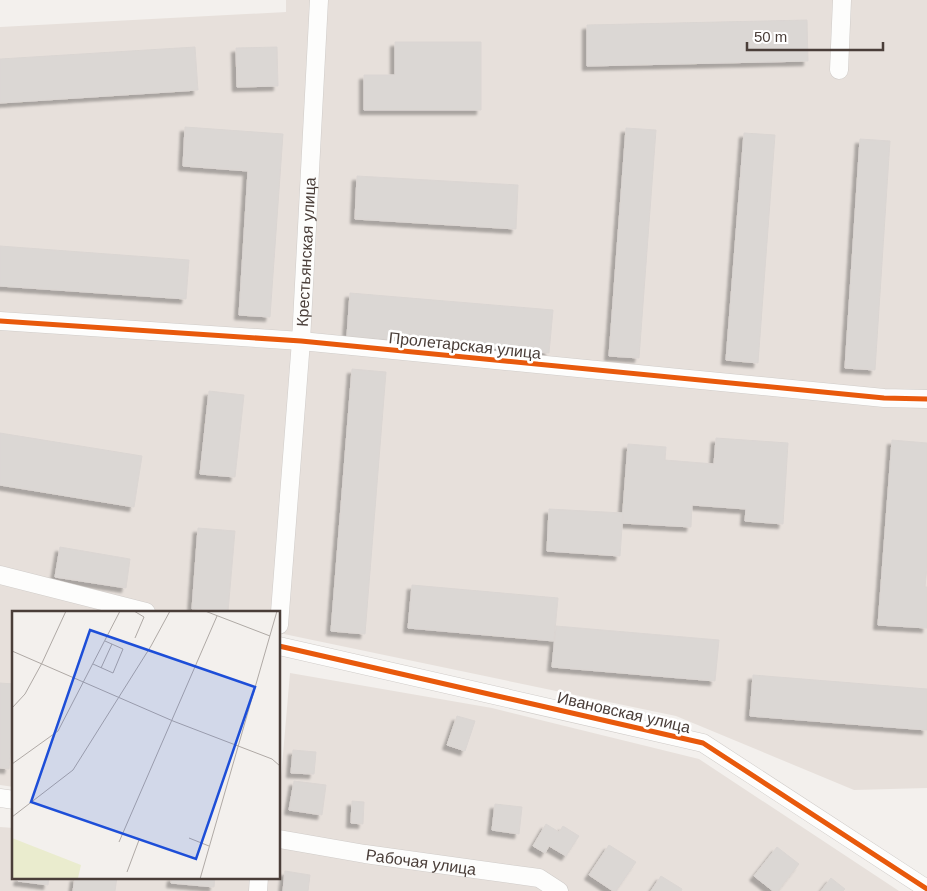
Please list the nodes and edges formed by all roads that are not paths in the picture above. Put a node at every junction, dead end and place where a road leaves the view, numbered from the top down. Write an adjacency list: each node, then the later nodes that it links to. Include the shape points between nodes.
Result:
1 (319, 0): 5 (street, Крестьянская улица)
2 (842, 0): 3 (street)
3 (839, 70)
4 (0, 322): 5 (street, Пролетарская улица)
5 (301, 341): 6 (street, Пролетарская улица, via 884,398); 9 (street, Крестьянская улица)
6 (927, 399)
7 (0, 575): 8 (street)
8 (142, 611)
9 (280, 612)
10 (280, 646): 13 (street, Ивановская улица, via 703,743)
11 (280, 839): 15 (street, Рабочая улица, via 539,878)
12 (259, 878): 14 (street)
13 (927, 889)
14 (258, 891)
15 (559, 891)

